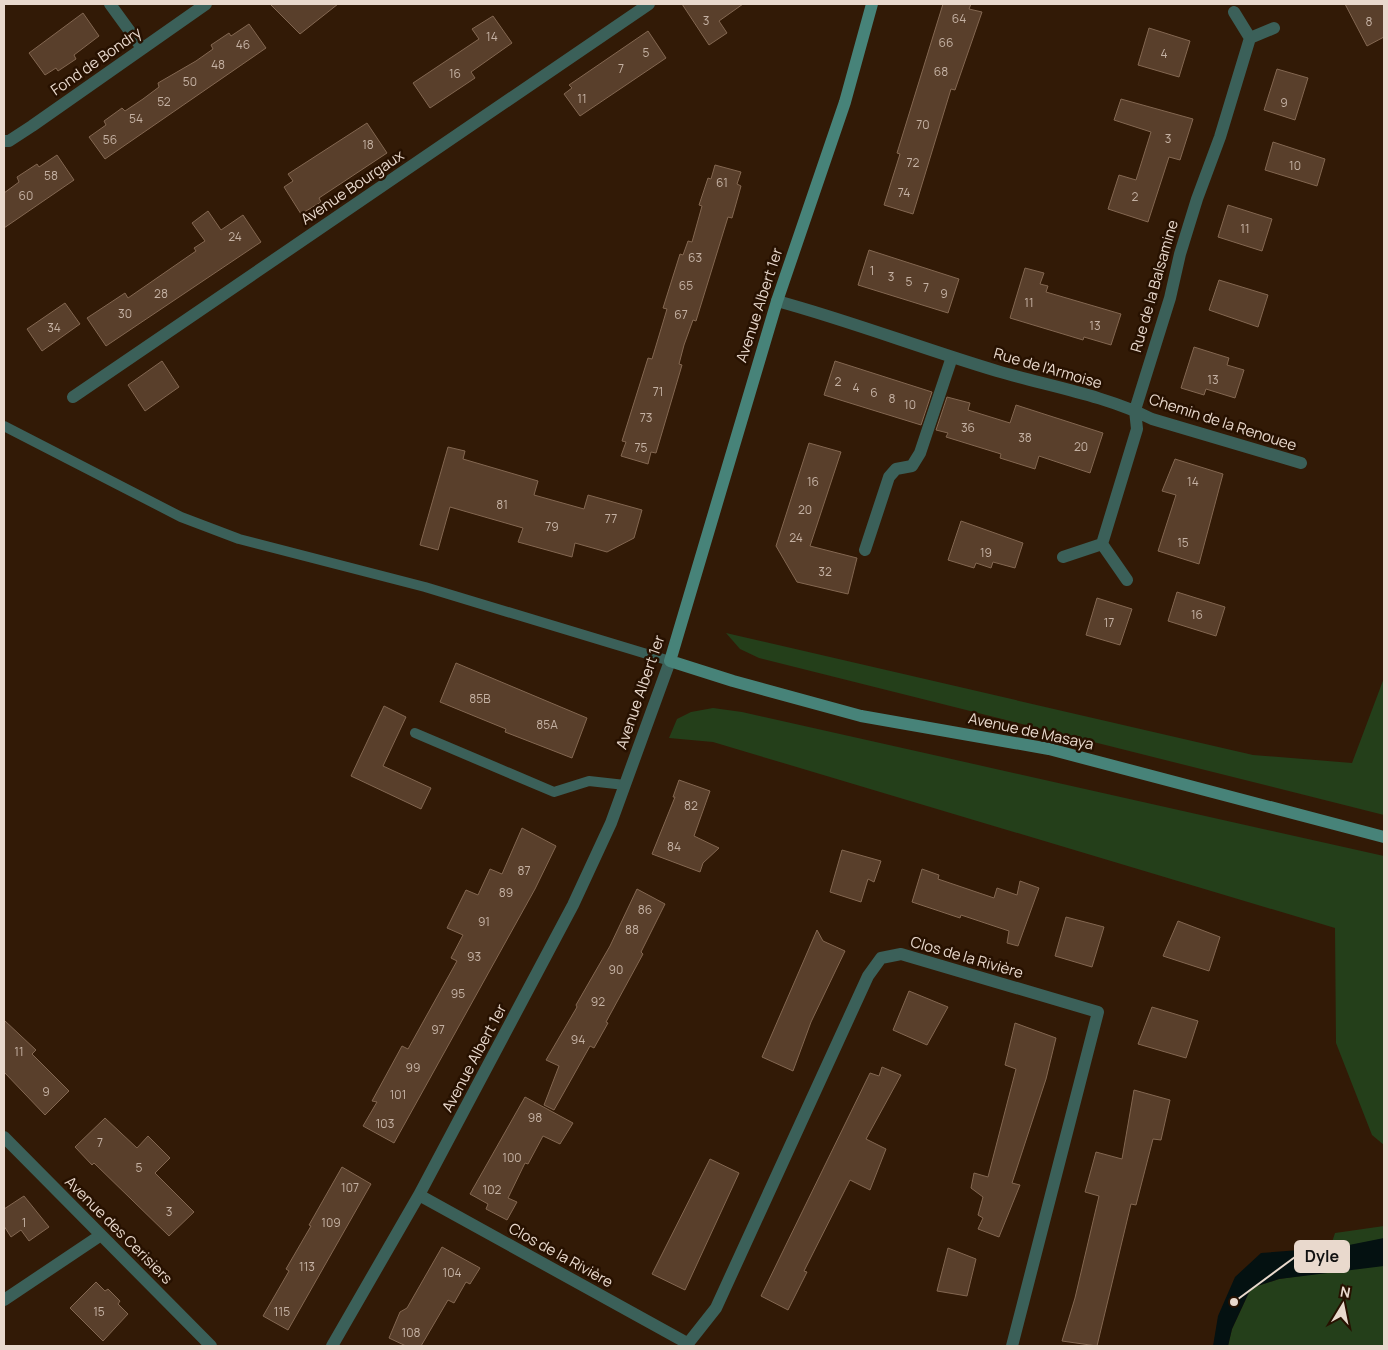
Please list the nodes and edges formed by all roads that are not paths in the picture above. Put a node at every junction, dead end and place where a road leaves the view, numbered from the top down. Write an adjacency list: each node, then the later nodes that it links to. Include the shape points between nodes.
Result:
1 (110, 4): 8 (street)
2 (206, 4): 8 (street, Fond de Bondry)
3 (649, 4): 12 (street, Avenue Bourgaux)
4 (872, 4): 10 (main road, Avenue Albert 1er, via 844,102)
5 (1234, 12): 7 (street)
6 (1274, 28): 7 (street)
7 (1250, 38): 13 (street, Rue de la Balsamine, via 1220,137 1196,199)
8 (142, 48): 9 (street, Fond de Bondry, via 32,126)
9 (4, 141)
10 (777, 301): 11 (street, Rue de l'Armoise); 20 (main road, Avenue Albert 1er)
11 (952, 357): 13 (street, Rue de l'Armoise); 17 (street, via 920,453 912,466 896,469 889,477)
12 (73, 397)
13 (1136, 410): 15 (street, Chemin de la Renouee, via 1152,419); 16 (street, Rue de la Balsamine, via 1137,429)
14 (4, 426): 20 (lane, via 181,517 239,539 425,587)
15 (1301, 463)
16 (1102, 544): 18 (street); 19 (street)
17 (865, 550)
18 (1063, 557)
19 (1127, 580)
20 (670, 661): 22 (street, Avenue Albert 1er); 23 (main road, Avenue de Masaya, via 862,716 1049,749)
21 (415, 733): 22 (lane, via 554,792 589,781)
22 (625, 784): 25 (street, Avenue Albert 1er, via 611,824 573,905)
23 (1384, 837)
24 (4, 1136): 26 (street, Avenue des Cerisiers)
25 (419, 1195): 28 (street, Clos de la Rivière); 30 (street, Avenue Albert 1er)
26 (101, 1235): 27 (street); 29 (street, Avenue des Cerisiers)
27 (4, 1300)
28 (686, 1344): 31 (street, Clos de la Rivière, via 716,1308 868,976 881,958 900,954 1098,1012)
29 (211, 1346)
30 (332, 1346)
31 (1012, 1346)

